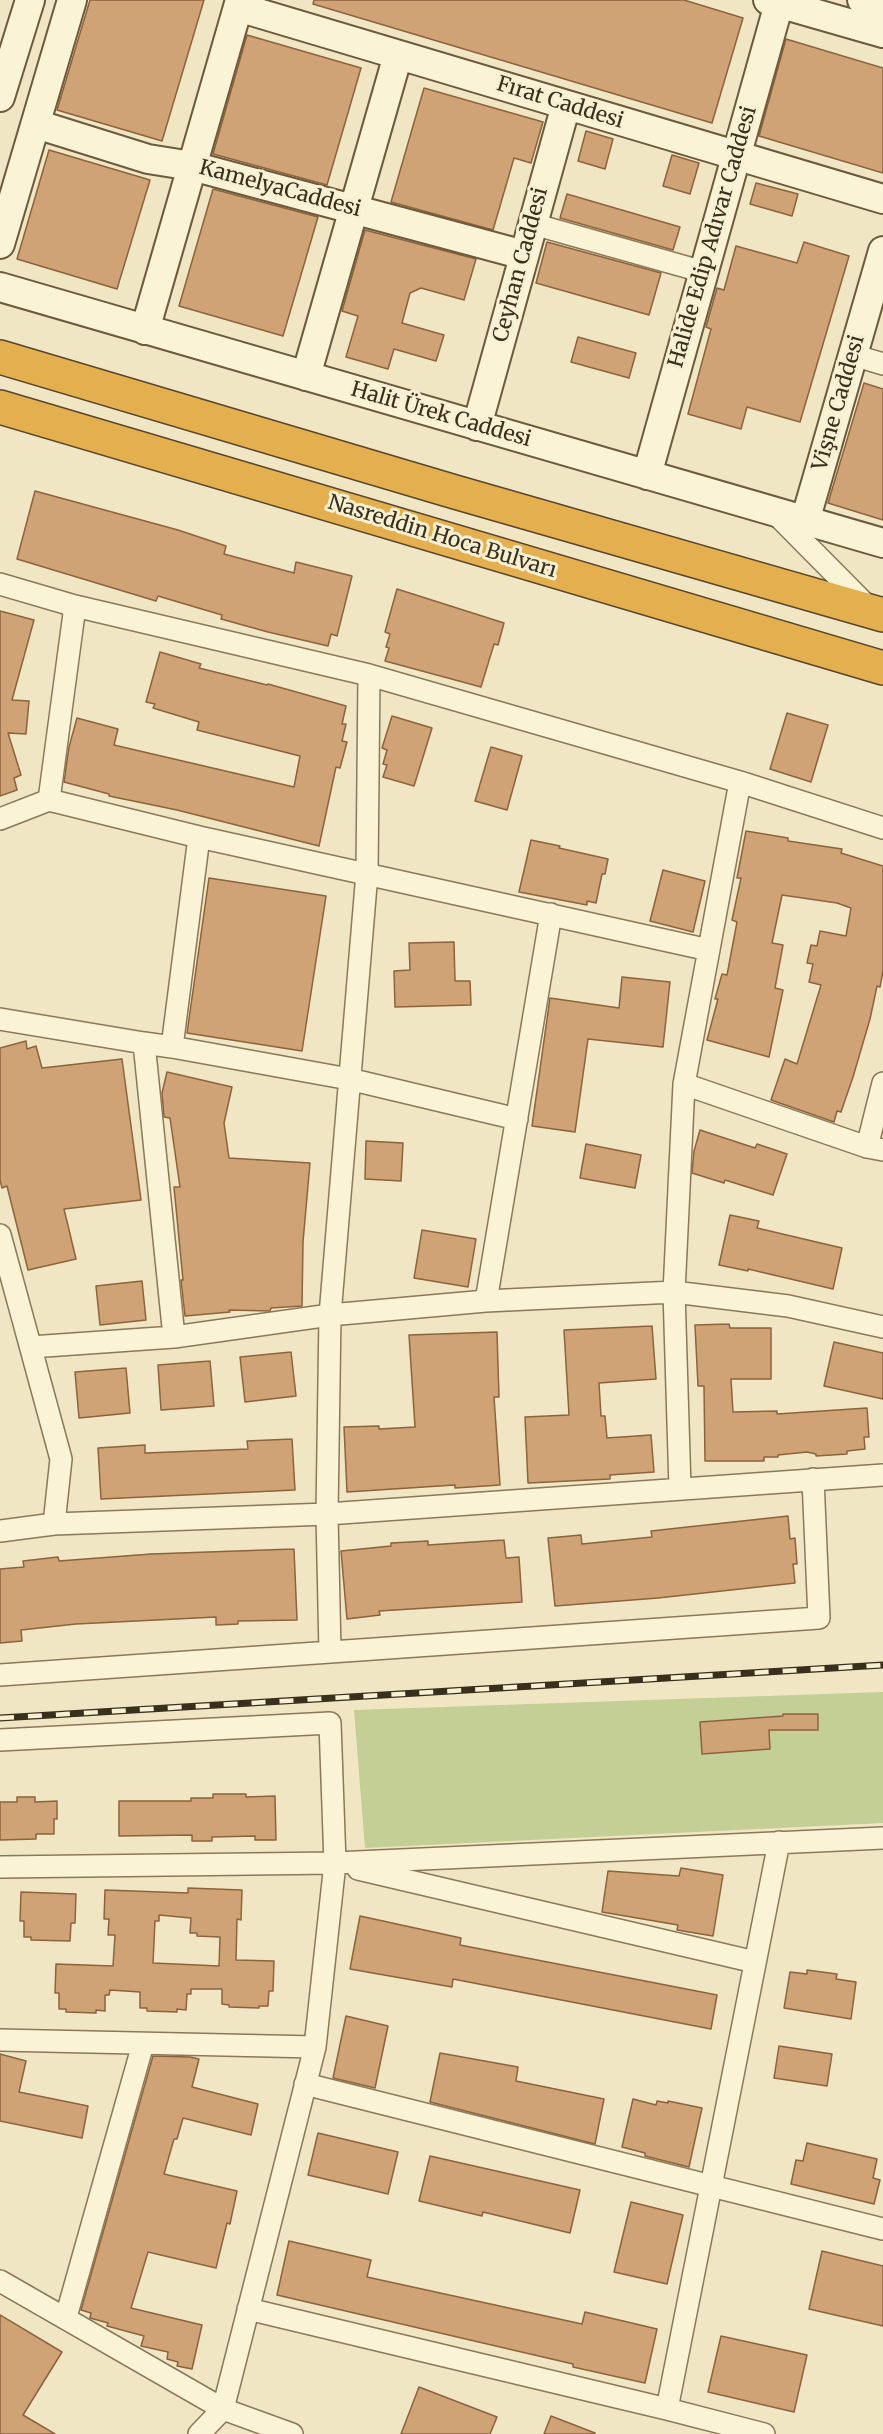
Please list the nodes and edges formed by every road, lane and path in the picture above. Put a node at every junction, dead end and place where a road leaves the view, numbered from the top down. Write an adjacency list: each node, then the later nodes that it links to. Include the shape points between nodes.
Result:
1 (30, 0): 10 (street)
2 (39, 0): 6 (street)
3 (862, 0): 7 (street)
4 (776, 1): 8 (street); 13 (street, Halide Edip Adıvar Caddesi)
5 (239, 4): 9 (street, Fırat Caddesi); 14 (street)
6 (71, 5): 12 (street)
7 (883, 6)
8 (883, 33)
9 (398, 55): 11 (street, Fırat Caddesi); 16 (street)
10 (0, 97)
11 (566, 105): 13 (street, Fırat Caddesi); 17 (street, Ceyhan Caddesi)
12 (36, 124): 14 (street, KamelyaCaddesi, via 148,159); 18 (street)
13 (736, 155): 15 (street, Fırat Caddesi); 21 (street, Halide Edip Adıvar Caddesi)
14 (192, 166): 16 (street, KamelyaCaddesi); 23 (street)
15 (883, 199)
16 (354, 209): 20 (street, KamelyaCaddesi); 27 (street)
17 (532, 224): 20 (street, Ceyhan Caddesi); 21 (street)
18 (0, 244)
19 (883, 251): 24 (street, Vişne Caddesi)
20 (524, 255): 29 (street, Ceyhan Caddesi)
21 (704, 272): 30 (street, Halide Edip Adıvar Caddesi)
22 (0, 287): 23 (street, Halit Ürek Caddesi)
23 (145, 330): 27 (street, Halit Ürek Caddesi)
24 (853, 355): 26 (street); 32 (street, Vişne Caddesi)
25 (0, 357): 36 (highway)
26 (883, 363)
27 (306, 376): 29 (street, Halit Ürek Caddesi)
28 (0, 407): 37 (highway, Nasreddin Hoca Bulvarı)
29 (477, 426): 30 (street, Halit Ürek Caddesi)
30 (647, 475): 31 (street, Halit Ürek Caddesi)
31 (774, 512): 32 (street, Halit Ürek Caddesi); 36 (street)
32 (805, 521): 33 (street, Halit Ürek Caddesi)
33 (883, 543)
34 (0, 585): 35 (street)
35 (75, 606): 38 (street); 40 (street)
36 (878, 614)
37 (883, 668)
38 (369, 675): 39 (street); 44 (street)
39 (740, 782): 42 (street); 46 (street)
40 (49, 800): 41 (street); 43 (street)
41 (0, 819)
42 (883, 828)
43 (199, 837): 44 (street); 49 (street)
44 (367, 873): 45 (street); 50 (street)
45 (551, 914): 46 (street); 53 (street)
46 (709, 950): 52 (street)
47 (0, 1019): 48 (street)
48 (144, 1043): 49 (street); 60 (street)
49 (172, 1047): 50 (street)
50 (349, 1079): 53 (street); 58 (street)
51 (883, 1083): 54 (street)
52 (684, 1084): 54 (street); 56 (street)
53 (517, 1119): 57 (street)
54 (875, 1148)
55 (0, 1235): 61 (street)
56 (674, 1292): 57 (street); 59 (street, via 788,1306); 64 (street)
57 (486, 1301): 58 (street)
58 (330, 1315): 60 (street); 65 (street)
59 (883, 1327)
60 (174, 1337): 61 (street)
61 (31, 1347): 66 (street, via 61,1459)
62 (883, 1475): 63 (street)
63 (813, 1479): 64 (street); 68 (street, via 819,1618)
64 (680, 1488): 65 (street)
65 (327, 1514): 66 (street); 68 (street)
66 (54, 1524): 67 (street)
67 (0, 1531)
68 (330, 1652): 69 (street)
69 (0, 1675)
70 (0, 1740): 73 (street, via 330,1723)
71 (883, 1838): 72 (street)
72 (778, 1842): 73 (street); 75 (street)
73 (335, 1863): 74 (street); 75 (street); 78 (street)
74 (0, 1868)
75 (755, 1962): 80 (street)
76 (0, 2040): 77 (street)
77 (143, 2044): 78 (street); 84 (street)
78 (315, 2047): 79 (street)
79 (305, 2084): 80 (street); 83 (street)
80 (711, 2185): 81 (street); 86 (street)
81 (883, 2229)
82 (0, 2281): 84 (street)
83 (248, 2309): 85 (street); 86 (street)
84 (66, 2317): 85 (street)
85 (223, 2409): 87 (street); 88 (street)
86 (667, 2409): 89 (street)
87 (199, 2434)
88 (292, 2434)
89 (764, 2434)

